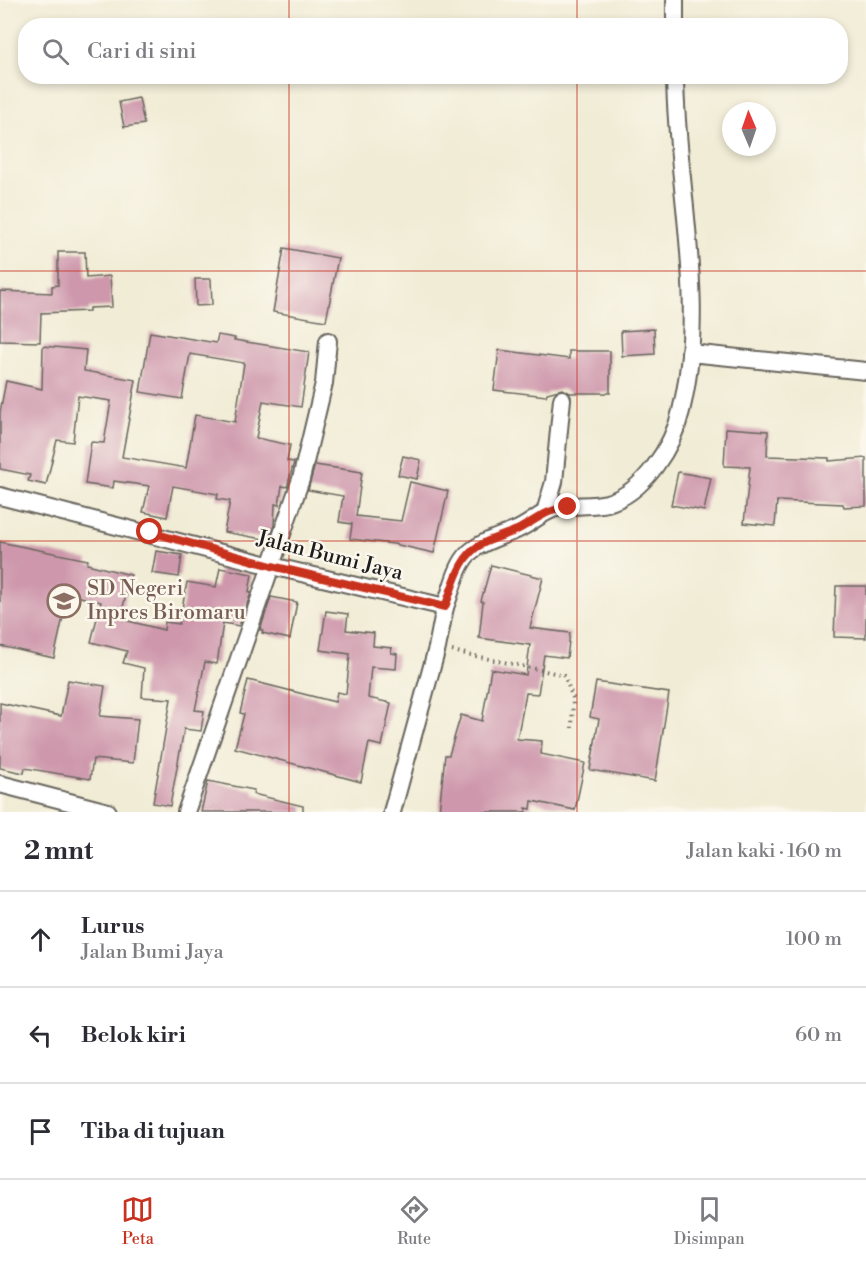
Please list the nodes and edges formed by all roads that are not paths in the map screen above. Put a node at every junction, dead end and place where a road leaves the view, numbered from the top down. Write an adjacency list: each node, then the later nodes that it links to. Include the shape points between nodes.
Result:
1 (675, 0): 2 (street)
2 (675, 18)
3 (675, 84): 5 (street, via 688,217)
4 (328, 341): 10 (street, via 327,367 311,446)
5 (690, 353): 6 (street); 9 (street, via 681,412 673,435 638,486 606,503)
6 (866, 371)
7 (562, 399): 9 (street, via 554,482)
8 (0, 496): 10 (street, Jalan Bumi Jaya)
9 (545, 512): 11 (street, via 470,553 462,563)
10 (272, 566): 11 (street, Jalan Bumi Jaya); 14 (street)
11 (445, 607): 15 (street)
12 (0, 784): 13 (street)
13 (108, 812)
14 (186, 812)
15 (392, 812)

